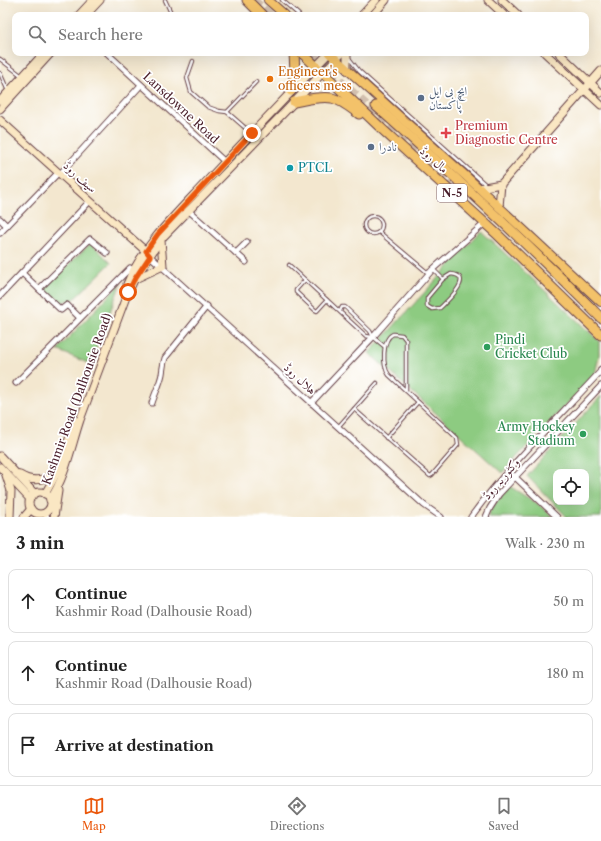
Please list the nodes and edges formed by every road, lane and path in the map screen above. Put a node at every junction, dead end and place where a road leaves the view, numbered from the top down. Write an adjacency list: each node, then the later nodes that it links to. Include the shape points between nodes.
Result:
1 (93, 0): 11 (street)
2 (100, 0): 12 (street)
3 (165, 0): 13 (lane)
4 (246, 0): 14 (highway)
5 (268, 0): 15 (main road)
6 (282, 0): 16 (lane)
7 (376, 0): 17 (street)
8 (386, 0): 18 (street)
9 (488, 0): 19 (street)
10 (502, 0): 20 (street)
11 (82, 12)
12 (89, 12)
13 (171, 12)
14 (259, 12)
15 (282, 12)
16 (296, 12)
17 (365, 12)
18 (376, 12)
19 (501, 12)
20 (515, 12)
21 (41, 56): 37 (street)
22 (48, 56): 49 (street)
23 (109, 56): 40 (street, Lansdowne Road)
24 (294, 56): 43 (highway, via 295,73)
25 (305, 56): 34 (highway, مال روڈ / N-5)
26 (327, 56): 34 (street, Kashmir Road (Dalhousie Road))
27 (341, 56): 34 (street, Kashmir Road (Dalhousie Road))
28 (343, 56): 58 (main road, via 347,70)
29 (344, 56): 57 (lane)
30 (549, 56): 41 (street)
31 (561, 56): 39 (street)
32 (0, 59): 37 (lane)
33 (194, 60): 50 (lane, via 187,78 191,92 208,107)
34 (319, 70): 43 (street, Kashmir Road (Dalhousie Road)); 46 (street, Kashmir Road (Dalhousie Road)); 52 (highway, مال روڈ / N-5)
35 (601, 71): 39 (street)
36 (0, 73): 42 (lane)
37 (23, 77): 42 (street)
38 (256, 82): 50 (lane)
39 (590, 83): 41 (street); 44 (street)
40 (141, 85): 54 (street, Lansdowne Road); 55 (street)
41 (584, 89): 47 (street); 56 (street)
42 (8, 92): 45 (street)
43 (291, 92): 53 (street, Kashmir Road (Dalhousie Road))
44 (601, 93)
45 (0, 101)
46 (294, 102): 52 (highway, via 332,98); 61 (street, Kashmir Road (Dalhousie Road))
47 (601, 105)
48 (376, 106): 90 (highway, مال روڈ / N-5, via 449,171)
49 (0, 109)
50 (227, 112): 53 (lane)
51 (0, 120): 55 (street, سیف روڈ)
52 (383, 130): 63 (highway, مال روڈ / N-5)
53 (252, 133): 54 (street, Kashmir Road (Dalhousie Road))
54 (225, 162): 67 (street, Kashmir Road (Dalhousie Road))
55 (59, 174): 59 (street, سیف روڈ); 64 (street)
56 (501, 184): 57 (street); 60 (street)
57 (488, 186): 58 (street)
58 (479, 188): 60 (main road)
59 (90, 202): 68 (street, سیف روڈ); 78 (street)
60 (499, 207): 86 (main road)
61 (188, 210): 67 (street, Kashmir Road (Dalhousie Road)); 72 (street)
62 (0, 219): 64 (street)
63 (485, 223): 77 (street); 91 (highway, مال روڈ / N-5)
64 (7, 226): 66 (street)
65 (379, 232): 65 (lane, via 372,234 366,231 366,220 372,217 379,219 382,225); 79 (lane)
66 (0, 233)
67 (158, 239): 68 (street); 71 (street, Kashmir Road (Dalhousie Road)); 75 (street)
68 (133, 240): 71 (street, سیف روڈ)
69 (247, 242): 72 (street)
70 (107, 253): 83 (street, via 90,240)
71 (148, 253): 75 (street, ہلال روڈ); 81 (street, Kashmir Road (Dalhousie Road)); 109 (street, Kashmir Road (Dalhousie Road), via 130,278 118,305)
72 (236, 253): 73 (street)
73 (246, 262)
74 (289, 265): 82 (lane)
75 (163, 266): 81 (street); 87 (street, ہلال روڈ)
76 (130, 268): 89 (street)
77 (433, 269): 79 (street); 80 (lane)
78 (22, 273): 83 (street); 84 (street)
79 (428, 274): 92 (street)
80 (443, 279): 80 (lane, via 426,298 428,306 432,309 440,308 460,286 460,280 455,274)
81 (134, 280): 111 (street, Kashmir Road (Dalhousie Road), via 80,421)
82 (305, 280): 85 (lane); 85 (lane, via 296,292 315,310)
83 (39, 289): 89 (street, via 61,310 67,305)
84 (0, 296)
85 (327, 300): 88 (lane)
86 (601, 302)
87 (207, 306): 100 (street, via 165,358); 101 (street, ہلال روڈ)
88 (340, 312): 92 (lane, via 366,336); 92 (lane, via 342,307 345,307)
89 (80, 318): 95 (street)
90 (601, 318)
91 (600, 335)
92 (373, 337): 93 (lane); 101 (street)
93 (385, 347): 98 (lane, via 385,370); 98 (lane, via 388,337 394,334 402,335 406,340)
94 (601, 370): 107 (street, وکٹوریہ روڈ)
95 (16, 383)
96 (377, 383): 102 (lane)
97 (601, 386): 110 (street, وکٹوریہ روڈ)
98 (406, 391): 99 (lane)
99 (418, 402): 104 (lane); 104 (lane, via 458,441 458,445 432,475 427,475)
100 (152, 403)
101 (311, 403): 103 (street, ہلال روڈ)
102 (354, 409): 103 (lane); 104 (lane)
103 (338, 427): 120 (street, ہلال روڈ)
104 (386, 438)
105 (0, 456): 108 (street)
106 (2, 470): 113 (street); 117 (street, via 11,491)
107 (508, 471): 110 (street); 121 (street, وکٹوریہ روڈ)
108 (16, 473): 109 (street, via 26,479 36,480); 113 (street)
109 (56, 474): 112 (street, Kashmir Road (Dalhousie Road))
110 (514, 476): 122 (street, وکٹوریہ روڈ, via 499,494); 123 (street)
111 (58, 487): 114 (street, Kashmir Road (Dalhousie Road)); 119 (street)
112 (45, 494): 113 (street, via 40,493); 114 (street)
113 (33, 497): 115 (street, via 29,504)
114 (50, 500): 116 (street, via 50,508)
115 (31, 510): 116 (street); 118 (street)
116 (42, 515)
117 (10, 517)
118 (24, 517)
119 (54, 517)
120 (439, 517)
121 (471, 517)
122 (486, 517)
123 (557, 517)

